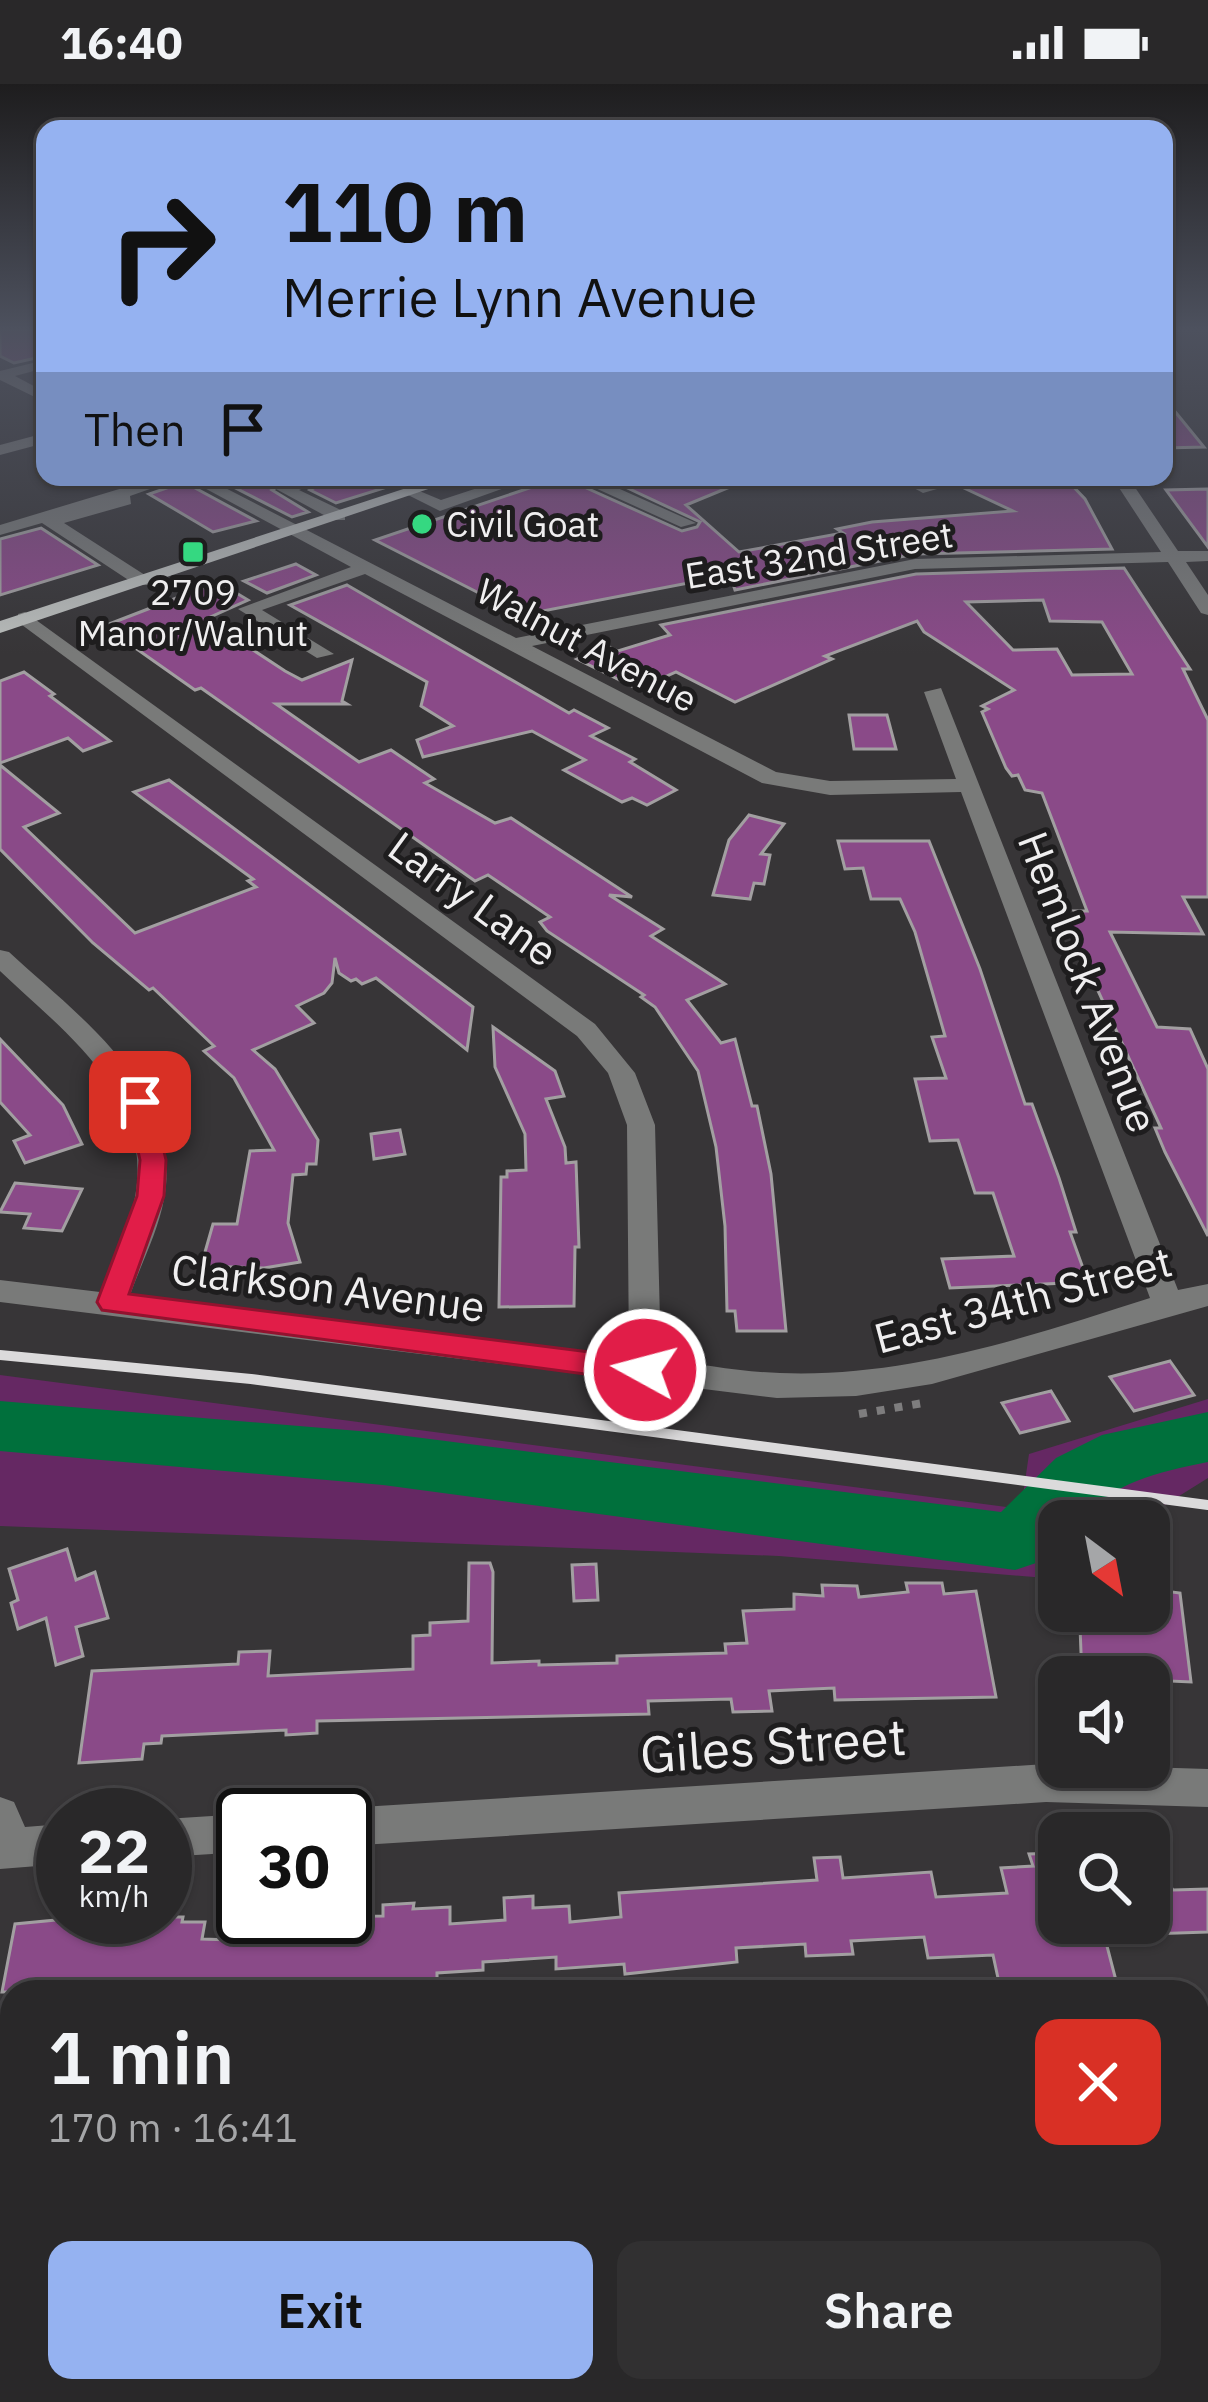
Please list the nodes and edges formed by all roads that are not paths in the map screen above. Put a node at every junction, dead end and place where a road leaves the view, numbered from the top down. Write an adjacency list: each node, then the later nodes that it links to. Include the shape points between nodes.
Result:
1 (36, 440): 2 (street)
2 (0, 450)
3 (146, 486): 16 (street)
4 (210, 486): 17 (street, Walnut Avenue)
5 (294, 486): 14 (street, via 284,489)
6 (430, 486): 12 (main road)
7 (500, 486): 12 (street, via 440,506)
8 (600, 486): 15 (street)
9 (922, 486): 11 (street)
10 (1126, 486): 19 (street)
11 (929, 489)
12 (410, 493): 14 (main road)
13 (125, 500): 21 (street, via 50,523)
14 (339, 516): 17 (main road)
15 (687, 523)
16 (0, 530)
17 (296, 530): 20 (street, Walnut Avenue); 21 (main road)
18 (1208, 556): 19 (street, East 32nd Street)
19 (1173, 557): 22 (street); 24 (street, East 32nd Street, via 915,564)
20 (368, 567): 24 (street, Walnut Avenue); 25 (street, via 247,609)
21 (142, 580): 23 (main road)
22 (1208, 609)
23 (13, 623): 33 (street, Larry Lane, via 607,1051 641,1125)
24 (515, 644): 27 (street, Walnut Avenue, via 770,778 830,788)
25 (324, 654)
26 (934, 692): 27 (street, Hemlock Avenue)
27 (972, 785): 31 (street, Hemlock Avenue)
28 (0, 957): 32 (street, via 140,1102 153,1160 150,1196)
29 (0, 1291): 32 (street, Clarkson Avenue)
30 (1208, 1295): 31 (street, East 34th Street)
31 (1167, 1300): 33 (street, East 34th Street, via 1089,1330 865,1384 777,1386)
32 (112, 1302): 33 (street, Clarkson Avenue)
33 (645, 1370)
34 (1208, 1788): 35 (street, Giles Street, via 1046,1784)
35 (372, 1825)
36 (4, 1837): 37 (street)
37 (36, 1841)

